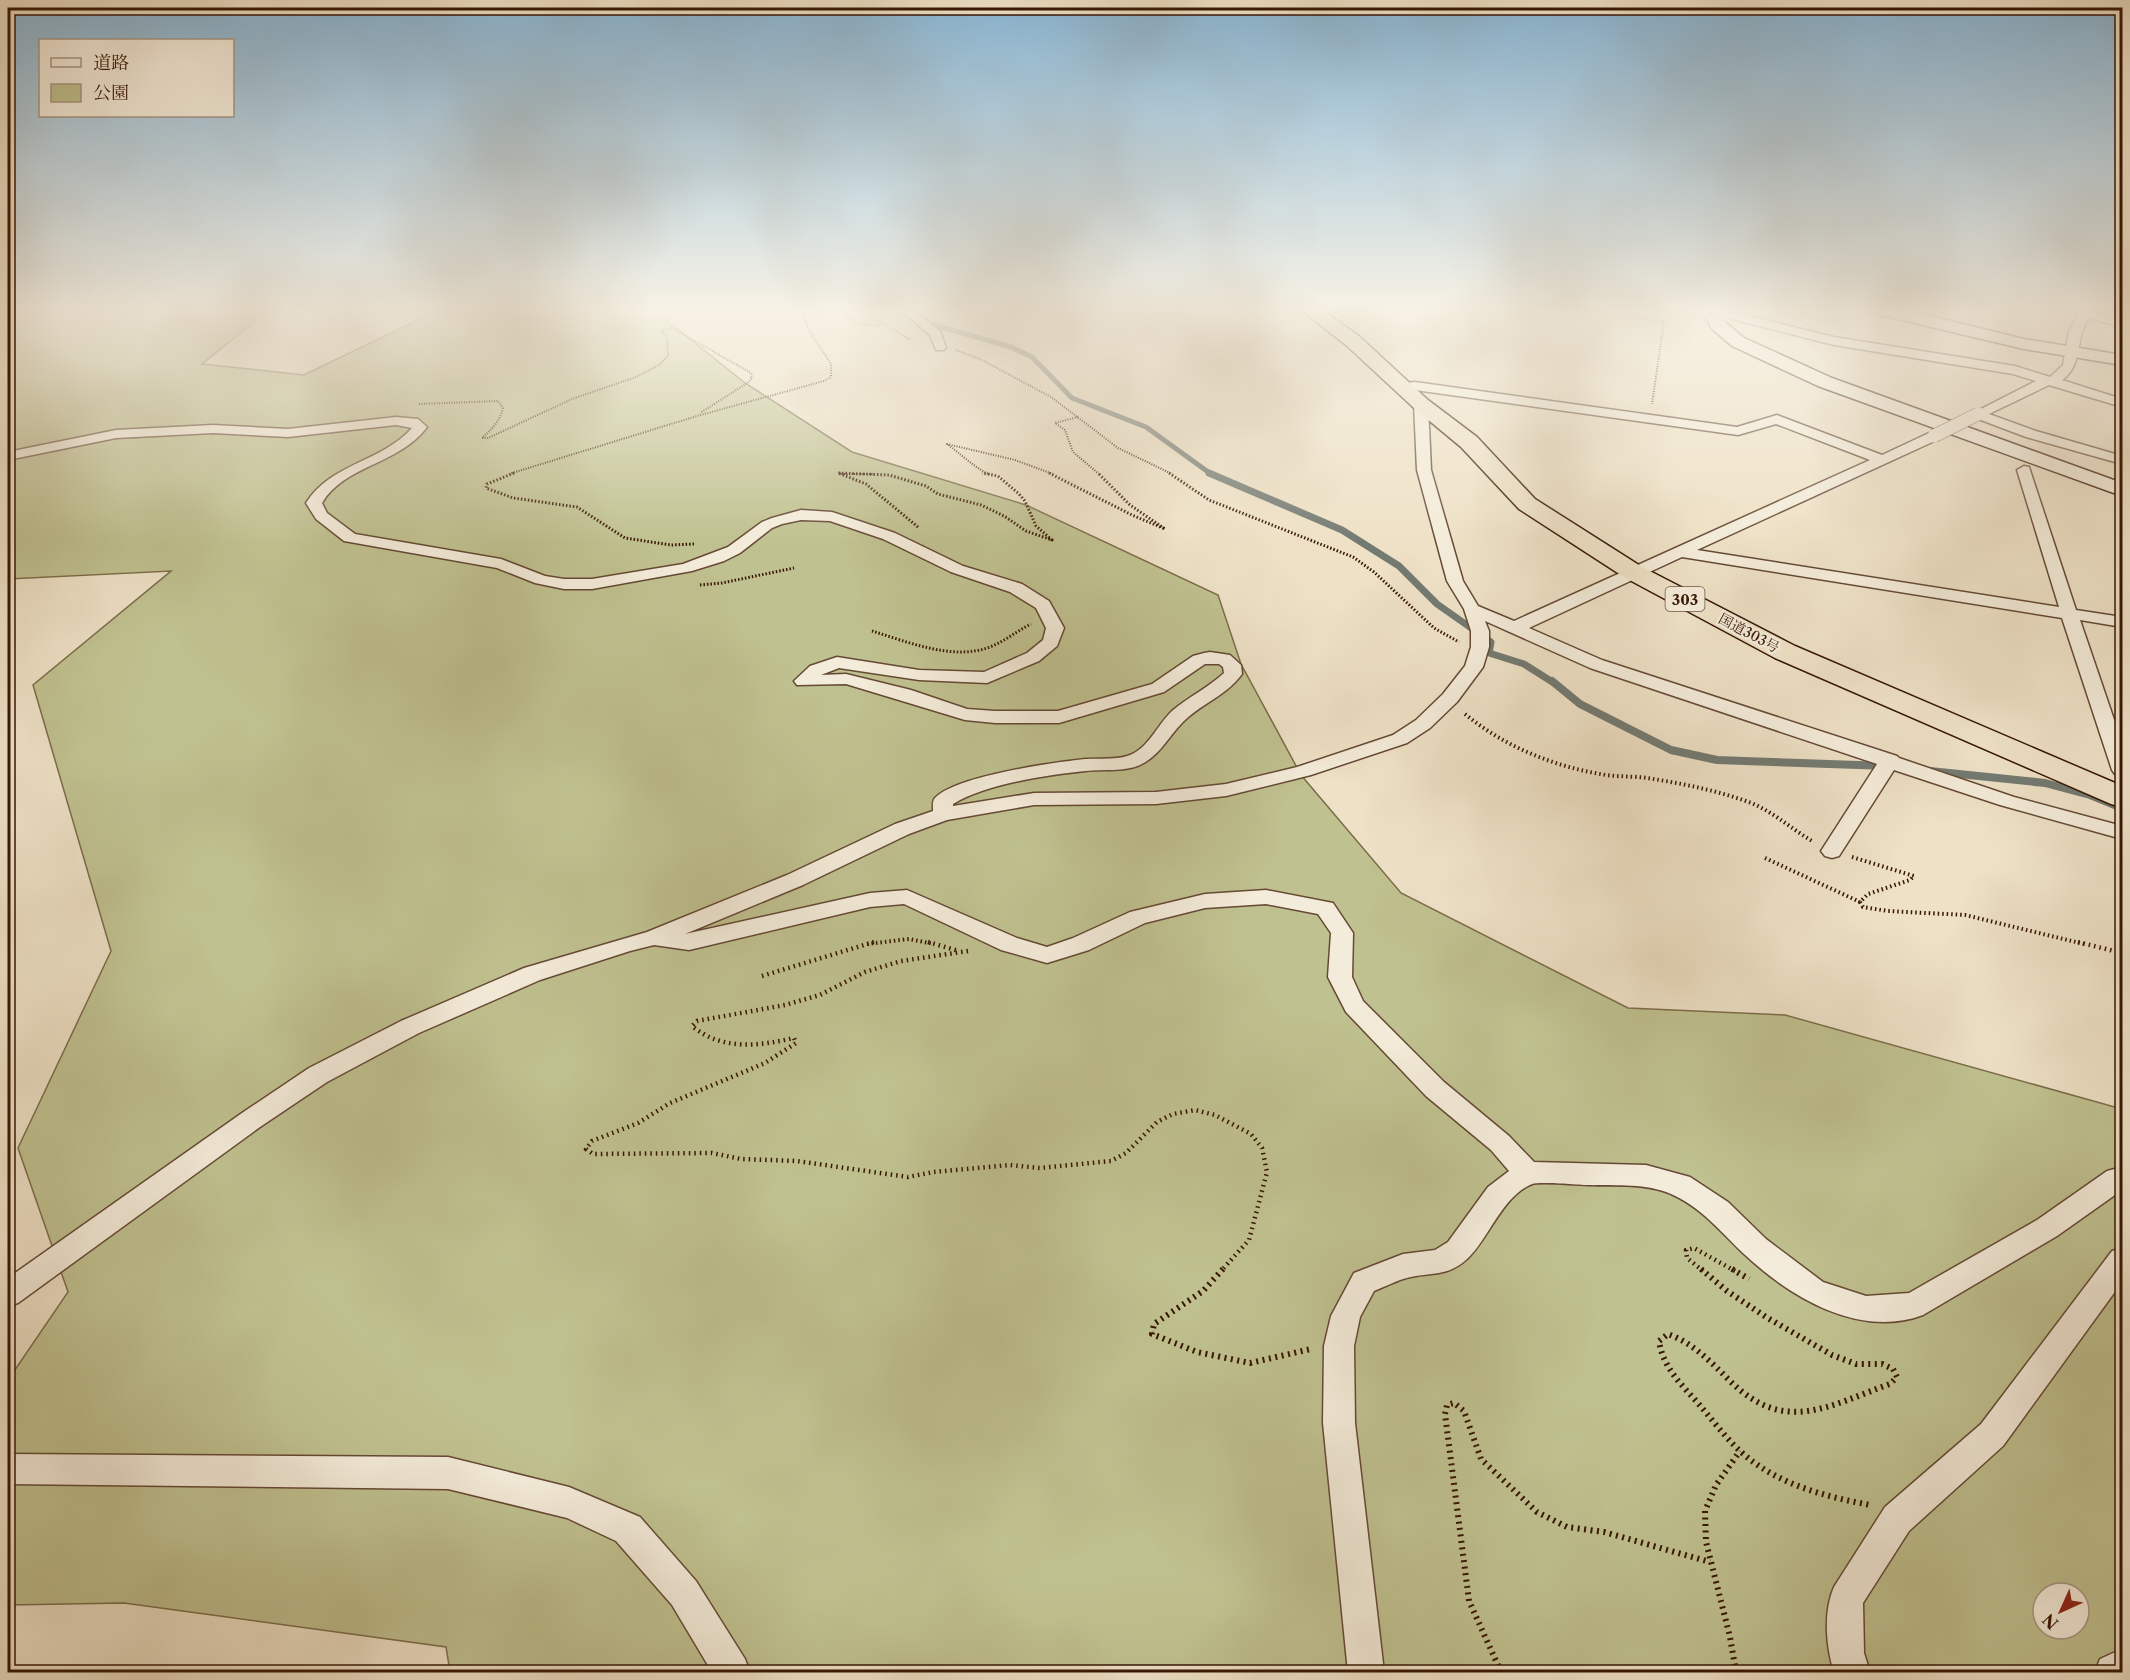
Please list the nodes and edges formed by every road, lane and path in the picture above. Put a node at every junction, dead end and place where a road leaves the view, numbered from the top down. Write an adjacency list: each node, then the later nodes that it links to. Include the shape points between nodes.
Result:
1 (613, 385): 12 (path, via 488,438 482,438 501,418 503,408 498,401)
2 (744, 385): 14 (path)
3 (810, 385): 14 (path)
4 (1029, 385): 15 (path)
5 (1402, 385): 10 (highway, 国道303号 / 303)
6 (1655, 385): 16 (path)
7 (1834, 385): 21 (street)
8 (2039, 385): 13 (street)
9 (2067, 385): 11 (street)
10 (1412, 395): 16 (street, via 1415,386); 25 (highway, 国道303号 / 303, via 1469,442 1527,504); 26 (street, via 1424,470 1455,580)
11 (2122, 403)
12 (412, 405)
13 (1978, 414): 18 (street, bridge); 19 (street)
14 (697, 416): 23 (path, via 501,477 487,483 486,488 513,498 577,507 625,538 671,545)
15 (1078, 417): 22 (path, via 1055,423 1065,430 1073,452 1130,505 1165,529 1135,519 1034,467 951,444 947,444 982,473 998,477 1018,494 1036,526 1052,540 1026,531 981,505 938,494 926,486 889,475 838,473 878,490); 32 (path, via 1118,448 1179,478 1209,500 1353,557 1434,628 1458,642)
16 (1650, 419): 18 (street, via 1738,431 1777,419)
17 (8, 456): 28 (street, via 116,434 213,429 288,433 413,422 420,427 415,434 391,453 324,488 314,503 321,516 350,538 501,564 541,580 573,584 623,580 686,568 734,550 777,521 801,515 832,517 889,536 957,569 1017,588 1043,605)
18 (1883, 460): 24 (street)
19 (2122, 460)
20 (2024, 470): 27 (street)
21 (2122, 489)
22 (920, 530)
23 (697, 544)
24 (1679, 552): 25 (street); 27 (street)
25 (1633, 572): 30 (street); 36 (highway, 国道303号 / 303, via 1785,652)
26 (1472, 609): 30 (street); 32 (street, via 1480,632)
27 (2069, 613): 29 (street); 35 (street)
28 (1050, 618): 31 (path, via 1022,628 1002,642 971,650 924,646); 37 (street, via 1055,628 1051,642 1033,657 987,678 919,675 837,662 816,670 803,681 846,679 965,714 1059,717 1158,688 1199,660 1210,657 1224,659 1232,665 1233,674 1215,692 1179,715 1147,753 1131,762 1084,765 987,782 943,801)
29 (2122, 622)
30 (1514, 628): 34 (street, via 1596,664)
31 (872, 631)
32 (1480, 647): 33 (street, via 1473,667)
33 (1448, 700): 37 (street, via 1400,739 1304,771 1226,790 1156,798 1034,799); 39 (path, via 1478,726 1533,754 1606,775 1647,778 1748,801)
34 (1890, 760): 38 (street, via 2007,801); 39 (street)
35 (2122, 770)
36 (2122, 797)
37 (943, 814): 42 (street)
38 (2122, 833)
39 (1832, 851): 41 (path, via 1914,876 1868,894)
40 (1764, 858): 41 (path)
41 (1860, 902): 45 (path, via 1875,910 1965,915)
42 (653, 938): 43 (street, via 689,942 870,900 907,897); 51 (street, via 503,987 410,1027 318,1075)
43 (1009, 944): 44 (path, via 986,951); 47 (street, via 1047,955 1138,917 1205,901 1266,897 1325,908 1342,933 1340,977 1354,1006 1435,1089 1500,1143)
44 (960, 951): 46 (path, via 894,939); 52 (path, via 865,972 820,995 785,1005 697,1021 692,1026 696,1031 732,1044 774,1043 794,1038 796,1043 765,1063 670,1103 638,1124 592,1142 586,1149 593,1154 712,1153 908,1177 1010,1165 1040,1168 1111,1161 1126,1153 1157,1122 1173,1114 1195,1110 1215,1115 1251,1134 1262,1148 1267,1172 1249,1240 1203,1291 1154,1324 1152,1334 1197,1352 1250,1363)
45 (2122, 952)
46 (762, 976)
47 (1527, 1173): 48 (street, via 1646,1176 1680,1185 1718,1210 1756,1247 1813,1291 1866,1309 1913,1306 2047,1228); 52 (street, via 1498,1195 1458,1250 1441,1262 1403,1266 1365,1282 1346,1316)
48 (2122, 1178)
49 (2122, 1260): 55 (street, via 1992,1435)
50 (1756, 1282): 53 (path, via 1694,1248 1686,1250 1687,1258 1766,1317 1832,1355 1856,1364 1882,1364 1893,1369 1897,1377 1890,1384 1791,1414 1767,1408 1746,1396 1704,1355 1682,1338 1668,1334 1659,1341 1661,1355 1673,1375)
51 (8, 1294)
52 (1338, 1346): 59 (street, via 1339,1423)
53 (1740, 1450): 55 (path, via 1800,1488 1869,1504); 56 (path, via 1716,1485 1705,1511)
54 (8, 1469): 58 (street, via 448,1473 569,1503 627,1529 684,1593)
55 (1898, 1520): 62 (street, via 1846,1599 1846,1653)
56 (1710, 1562): 60 (path, via 1604,1532 1568,1527 1537,1512 1481,1459 1464,1412 1454,1403 1447,1405 1469,1601); 61 (path)
57 (2122, 1667): 63 (street)
58 (732, 1672)
59 (1366, 1672)
60 (1500, 1672)
61 (1736, 1672)
62 (1852, 1672)
63 (2113, 1672)

